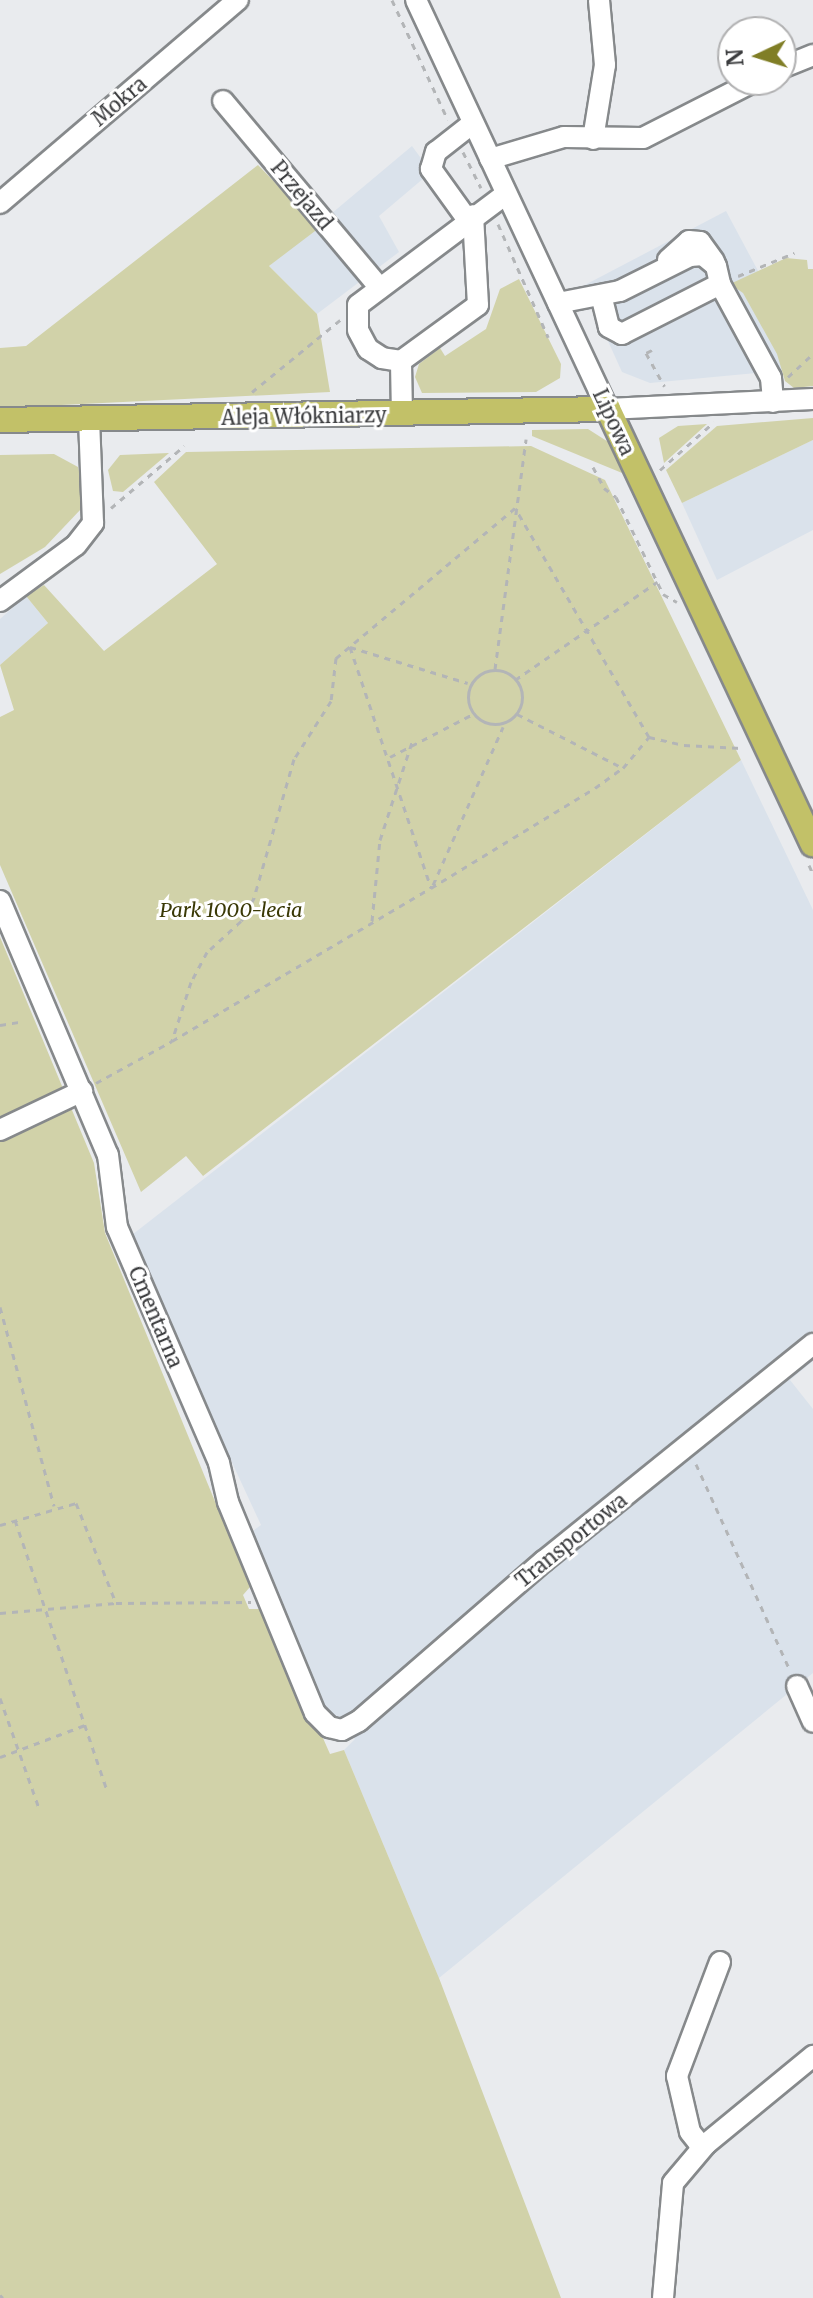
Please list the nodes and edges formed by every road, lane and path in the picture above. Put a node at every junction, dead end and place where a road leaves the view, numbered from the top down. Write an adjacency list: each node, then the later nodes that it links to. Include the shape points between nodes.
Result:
1 (238, 0): 12 (street, Mokra)
2 (392, 0): 8 (path)
3 (416, 0): 7 (street, Lipowa)
4 (599, 0): 9 (street, via 605,65)
5 (726, 96): 9 (street, via 643,138)
6 (223, 101): 16 (street, Przejazd)
7 (473, 123): 8 (street); 10 (street, Lipowa)
8 (455, 136): 11 (path); 13 (street, via 436,152 431,169)
9 (593, 139): 10 (street, via 564,137)
10 (490, 159): 11 (street, Lipowa)
11 (496, 196): 13 (street); 18 (street, Lipowa)
12 (0, 203)
13 (478, 216): 16 (street); 20 (path); 23 (street, via 478,305)
14 (794, 253): 15 (path)
15 (718, 275): 17 (street, via 703,255 690,256); 17 (street, via 622,334 609,327); 28 (street, via 771,378)
16 (380, 288): 19 (street)
17 (601, 295): 18 (street)
18 (558, 303): 29 (street, Lipowa)
19 (358, 305): 23 (street, via 358,330 368,349); 26 (path)
20 (548, 337)
21 (652, 350): 25 (path, via 646,353)
22 (813, 354): 24 (path)
23 (401, 361): 30 (street)
24 (788, 377)
25 (664, 386)
26 (252, 392)
27 (813, 399): 28 (street)
28 (773, 402): 29 (street)
29 (608, 409): 30 (main road, Aleja Włókniarzy); 56 (main road, Lipowa)
30 (402, 415): 31 (main road, Aleja Włókniarzy)
31 (89, 418): 32 (main road, Aleja Włókniarzy); 40 (street)
32 (0, 420)
33 (715, 422): 36 (path)
34 (526, 439): 39 (path)
35 (184, 446): 40 (path)
36 (663, 468)
37 (625, 492): 38 (path)
38 (616, 497)
39 (515, 508): 43 (path); 44 (path); 45 (path)
40 (93, 523): 42 (street, via 76,545)
41 (657, 582): 43 (path, via 609,610)
42 (0, 601)
43 (590, 629): 46 (path); 51 (path)
44 (350, 647): 47 (path); 54 (path); 62 (path, via 336,658 326,712 294,759 254,898 241,921 207,952)
45 (495, 669): 46 (path); 47 (path)
46 (515, 680): 49 (path)
47 (470, 684): 48 (path, via 468,701)
48 (475, 713): 50 (path); 52 (path)
49 (517, 714): 50 (path); 55 (path)
50 (503, 727): 57 (path)
51 (649, 737): 53 (path); 55 (path)
52 (412, 742): 54 (path); 59 (path, via 380,840)
53 (741, 748)
54 (390, 757): 57 (path)
55 (623, 768): 57 (path)
56 (813, 844)
57 (431, 888): 59 (path)
58 (0, 901): 63 (street, Cmentarna)
59 (372, 921): 62 (path)
60 (20, 1022): 61 (path)
61 (0, 1025)
62 (172, 1041): 63 (path)
63 (82, 1091): 64 (street); 71 (street, Cmentarna, via 108,1155 117,1227 219,1463 228,1502)
64 (0, 1130)
65 (0, 1307): 68 (path)
66 (813, 1344): 67 (street, Transportowa)
67 (688, 1447): 75 (path); 79 (street, Transportowa, via 544,1561 359,1721 342,1730)
68 (54, 1506): 69 (path); 72 (path, via 76,1503)
69 (15, 1520): 70 (path); 73 (path)
70 (0, 1525)
71 (270, 1602): 72 (path); 79 (street, Cmentarna, via 315,1713)
72 (116, 1603): 73 (path)
73 (46, 1609): 74 (path); 78 (path)
74 (0, 1613)
75 (797, 1686): 77 (street)
76 (0, 1698): 80 (path)
77 (813, 1722)
78 (85, 1725): 80 (path); 82 (path)
79 (329, 1727)
80 (19, 1751): 81 (path); 83 (path)
81 (0, 1757)
82 (107, 1791)
83 (39, 1808)
84 (720, 1962): 86 (street, via 677,2076 690,2132)
85 (813, 2056): 86 (street)
86 (706, 2144): 87 (street, via 673,2183)
87 (663, 2298)

